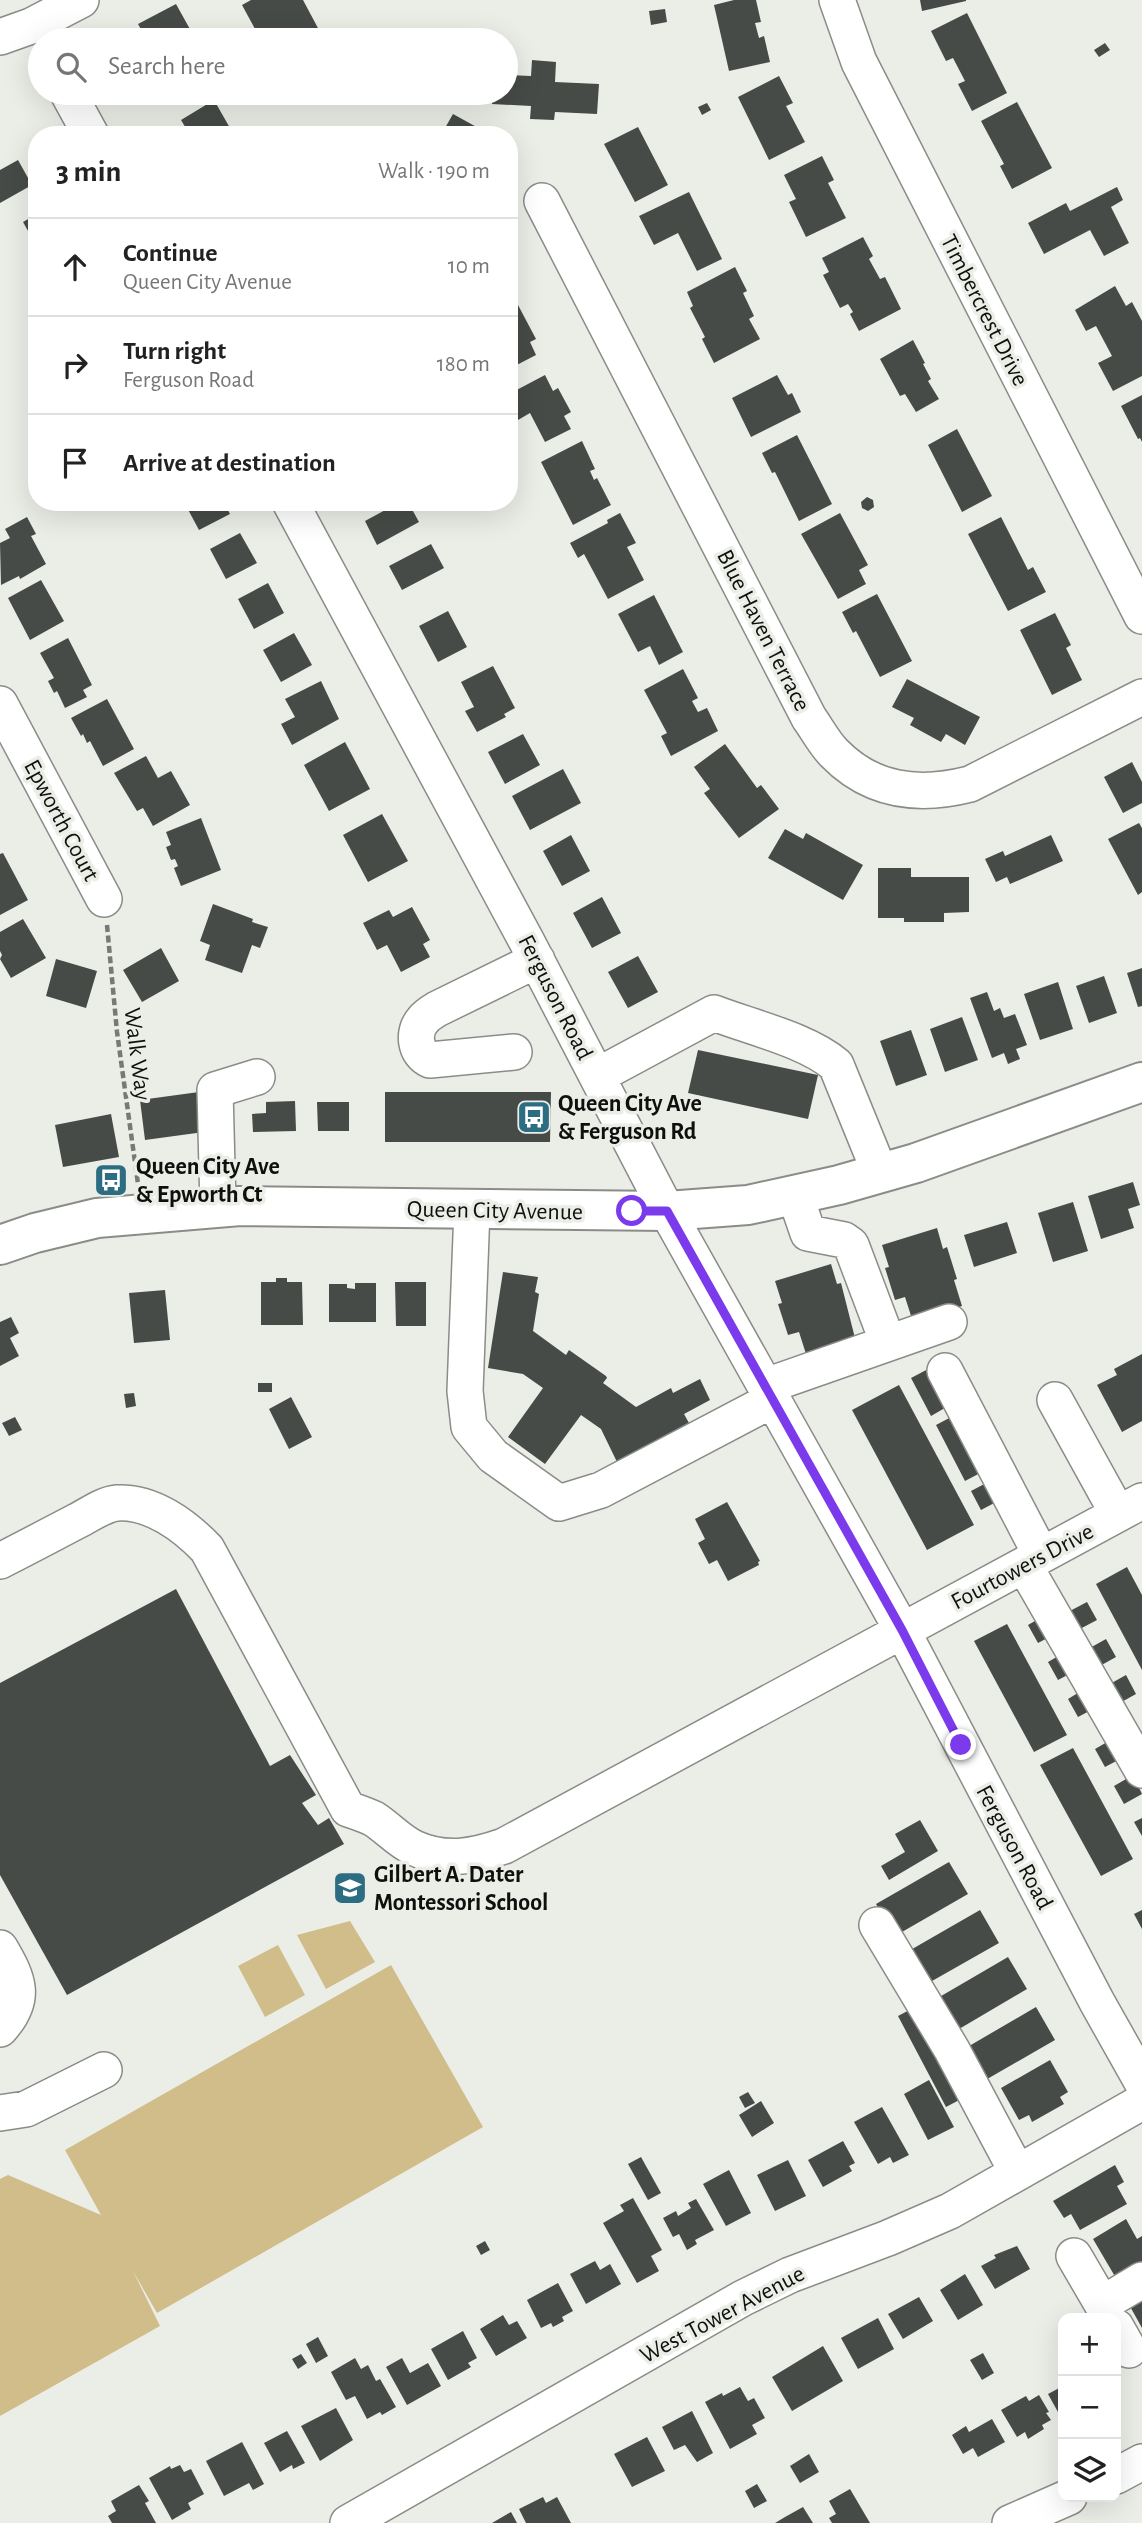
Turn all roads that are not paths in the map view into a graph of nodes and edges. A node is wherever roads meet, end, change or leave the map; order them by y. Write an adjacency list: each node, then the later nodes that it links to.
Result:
1 (81, 0): 3 (street)
2 (836, 0): 8 (street, Timbercrest Drive)
3 (22, 27)
4 (75, 105): 5 (street)
5 (86, 126)
6 (542, 201): 9 (street, Blue Haven Terrace)
7 (295, 511): 12 (street, Ferguson Road)
8 (1142, 616)
9 (1142, 698)
10 (5, 726): 11 (street, Epworth Court)
11 (104, 899)
12 (537, 960): 13 (street); 14 (street, Ferguson Road)
13 (514, 1052)
14 (597, 1076): 17 (street); 21 (street, Ferguson Road)
15 (257, 1077): 19 (street)
16 (1142, 1082): 17 (main road, Queen City Avenue)
17 (880, 1173): 18 (main road, Queen City Avenue)
18 (795, 1195): 21 (main road, Queen City Avenue); 24 (street)
19 (218, 1207): 20 (main road, Queen City Avenue); 22 (main road, Queen City Avenue)
20 (472, 1210): 21 (main road, Queen City Avenue); 26 (street)
21 (667, 1211): 26 (street, Ferguson Road)
22 (0, 1245)
23 (949, 1322): 24 (street)
24 (888, 1343): 26 (street)
25 (945, 1371): 29 (street)
26 (770, 1393): 31 (street, Ferguson Road)
27 (1055, 1399): 28 (street)
28 (1130, 1507): 29 (street, Fourtowers Drive)
29 (1032, 1560): 31 (street, Fourtowers Drive); 32 (street)
30 (0, 1561): 31 (street, Fourtowers Drive)
31 (902, 1630): 37 (street, Ferguson Road)
32 (1142, 1770)
33 (877, 1925): 40 (street)
34 (0, 1948): 35 (street)
35 (0, 2029)
36 (104, 2070): 39 (street)
37 (1142, 2082)
38 (1142, 2102): 40 (street, West Tower Avenue)
39 (0, 2113)
40 (1017, 2172): 48 (street, West Tower Avenue)
41 (1074, 2256): 43 (street)
42 (1142, 2280): 44 (street)
43 (1107, 2313)
44 (1121, 2314)
45 (1142, 2462): 46 (street)
46 (1121, 2473)
47 (1058, 2502): 49 (street)
48 (348, 2523)
49 (1010, 2523)

